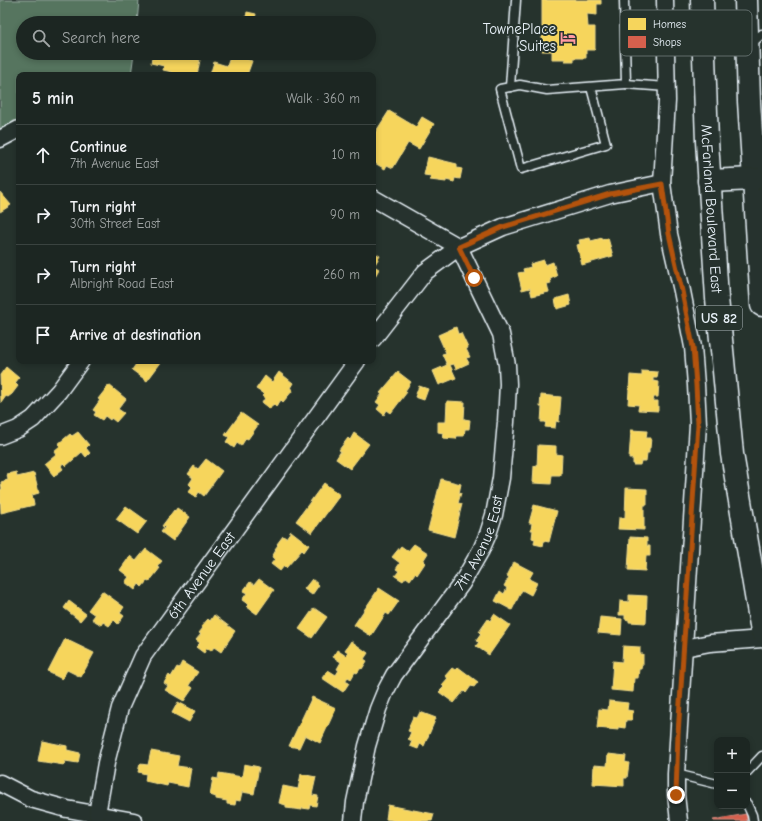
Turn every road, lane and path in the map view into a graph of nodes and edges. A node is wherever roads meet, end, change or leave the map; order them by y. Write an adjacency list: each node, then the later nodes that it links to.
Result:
1 (516, 0): 16 (lane)
2 (624, 0): 6 (lane)
3 (665, 0): 7 (street)
4 (702, 0): 8 (highway, McFarland Boulevard East / US 82)
5 (746, 0): 9 (highway, US 82)
6 (624, 10)
7 (665, 10)
8 (702, 10)
9 (748, 10)
10 (752, 27): 11 (highway, US 82)
11 (755, 41): 21 (highway, US 82)
12 (625, 56): 15 (lane)
13 (666, 56): 18 (street)
14 (704, 56): 22 (highway, McFarland Boulevard East / US 82)
15 (626, 84): 17 (lane); 18 (lane)
16 (510, 87): 17 (lane); 17 (lane)
17 (590, 87)
18 (667, 87): 23 (street)
19 (16, 131): 20 (street)
20 (0, 139)
21 (758, 178): 22 (highway); 26 (highway, US 82)
22 (709, 181): 31 (highway, McFarland Boulevard East / US 82)
23 (662, 184): 25 (street); 33 (street)
24 (376, 200): 25 (street)
25 (459, 247): 27 (street); 42 (street, 7th Avenue East)
26 (762, 305)
27 (376, 335)
28 (79, 364): 30 (street)
29 (355, 364): 40 (street, 6th Avenue East)
30 (0, 436)
31 (762, 631)
32 (762, 639): 33 (street)
33 (684, 648): 36 (street)
34 (762, 756): 35 (lane)
35 (750, 769)
36 (676, 774): 38 (lane); 43 (street)
37 (0, 783): 40 (street)
38 (714, 783)
39 (749, 809): 44 (lane)
40 (97, 814): 41 (street)
41 (134, 821)
42 (353, 821)
43 (679, 821)
44 (753, 821)

